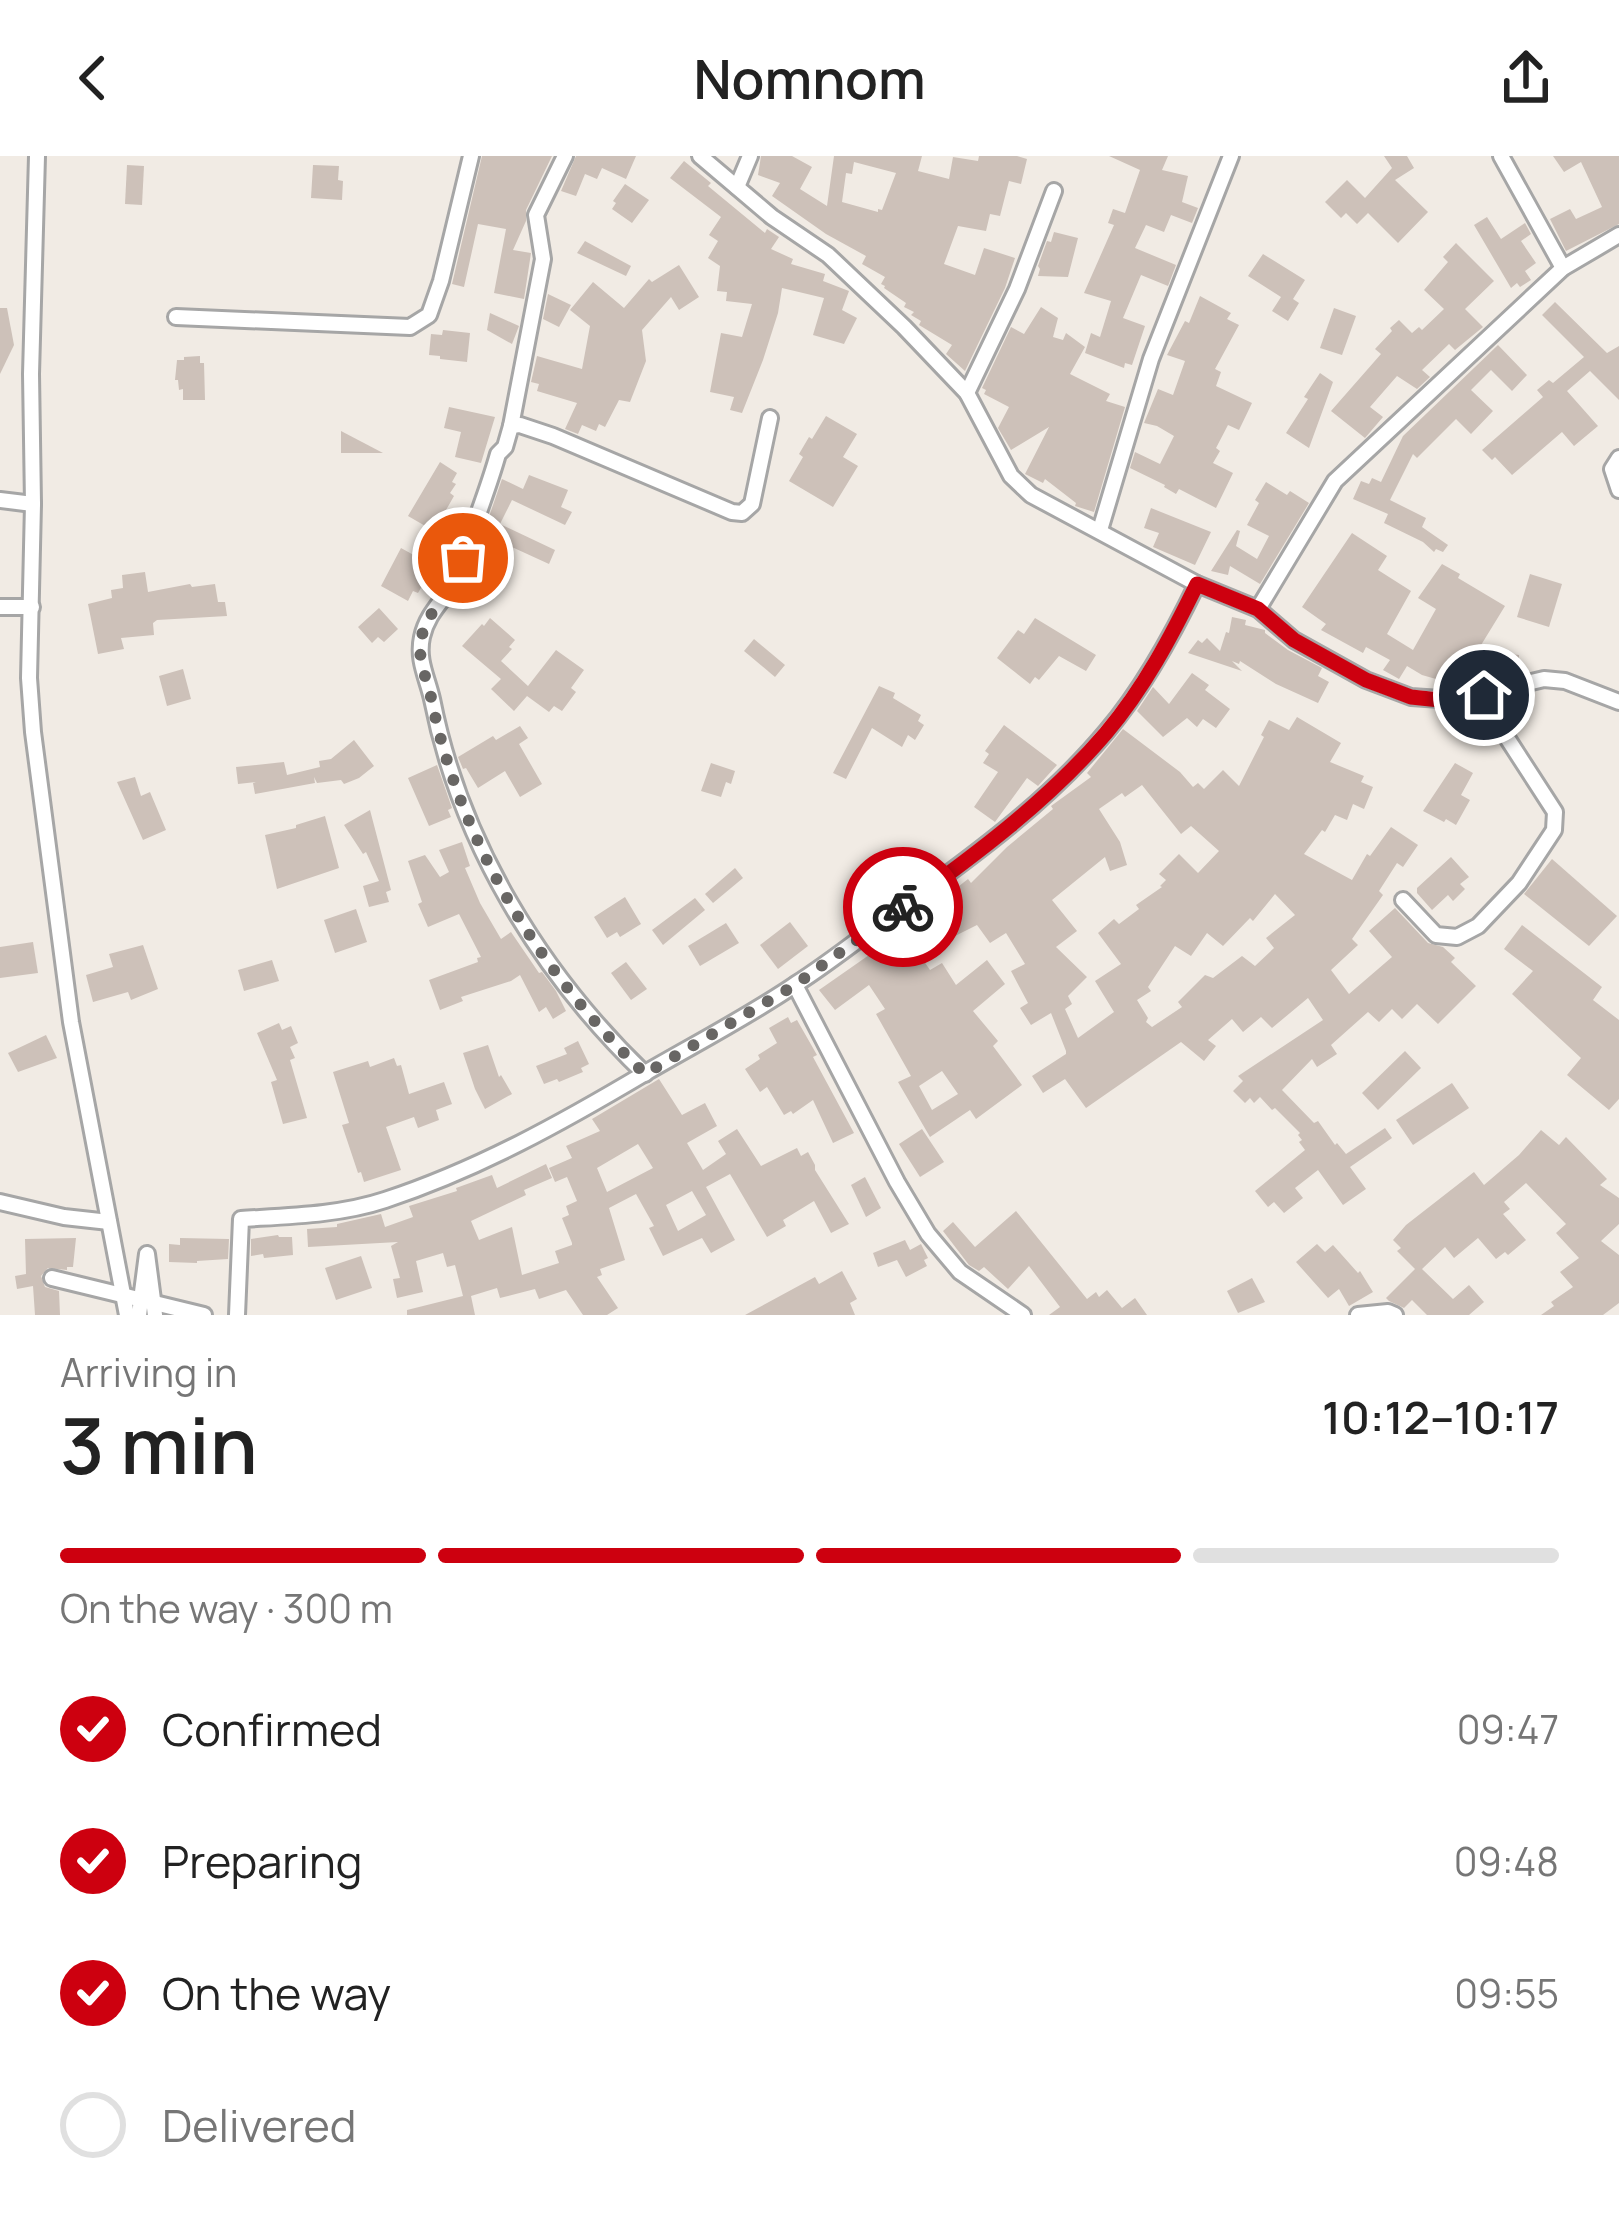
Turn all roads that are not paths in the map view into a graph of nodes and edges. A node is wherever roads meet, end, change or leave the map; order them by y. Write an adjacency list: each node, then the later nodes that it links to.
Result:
1 (38, 156): 19 (street)
2 (471, 156): 12 (street)
3 (565, 156): 15 (street)
4 (700, 156): 8 (street)
5 (750, 156): 8 (street)
6 (1231, 156): 20 (street)
7 (1501, 156): 11 (street)
8 (737, 187): 13 (street)
9 (1054, 191): 13 (street)
10 (1619, 235): 11 (street)
11 (1562, 268): 24 (street)
12 (176, 317)
13 (967, 393): 20 (street)
14 (770, 418): 15 (street)
15 (511, 426): 29 (street)
16 (1619, 458): 17 (street)
17 (1619, 490)
18 (0, 500): 19 (street)
19 (33, 504): 23 (street)
20 (1100, 530): 21 (street)
21 (1197, 584): 24 (street); 28 (street)
22 (0, 607): 23 (street)
23 (32, 607): 31 (street)
24 (1258, 609): 25 (street)
25 (1484, 695): 26 (street); 27 (street)
26 (1619, 702)
27 (1403, 900)
28 (795, 985): 29 (street); 38 (street)
29 (645, 1074): 37 (street)
30 (0, 1202): 31 (street)
31 (109, 1222): 33 (street)
32 (52, 1278): 36 (street)
33 (127, 1315)
34 (139, 1315): 35 (street)
35 (155, 1315)
36 (204, 1315)
37 (237, 1315)
38 (1023, 1315)
39 (1358, 1315): 40 (street)
40 (1394, 1315)

